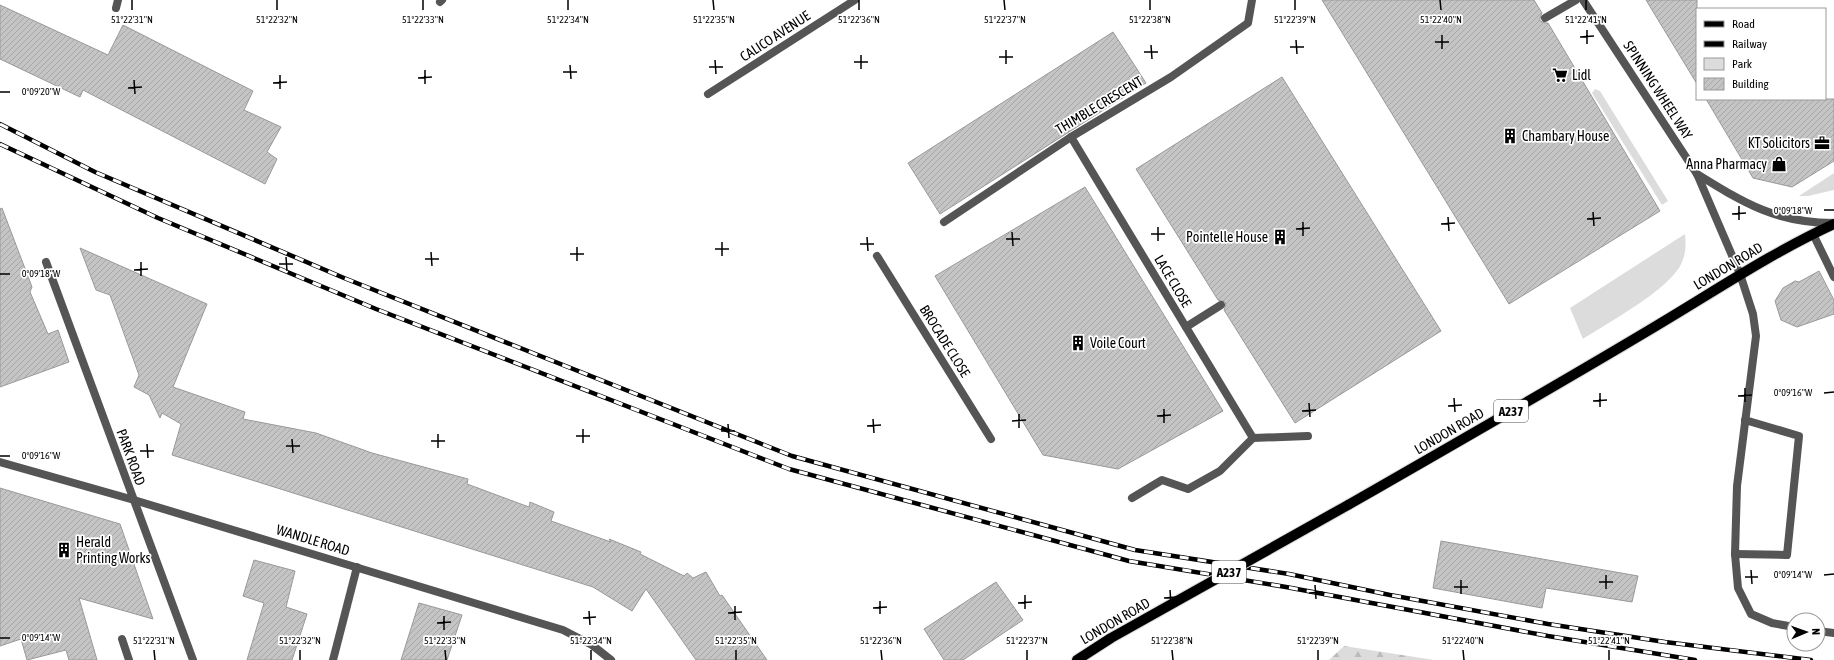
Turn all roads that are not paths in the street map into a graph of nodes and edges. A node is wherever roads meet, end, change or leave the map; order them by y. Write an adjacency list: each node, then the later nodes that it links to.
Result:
1 (855, 0): 6 (street, CALICO AVENUE)
2 (1252, 0): 7 (street, THIMBLE CRESCENT)
3 (1576, 0): 5 (street)
4 (1583, 0): 8 (street, SPINNING WHEEL WAY)
5 (1545, 18)
6 (708, 94)
7 (1070, 137): 9 (street, THIMBLE CRESCENT); 17 (street, LACE CLOSE)
8 (1697, 174): 10 (street, SPINNING WHEEL WAY); 14 (street, SPINNING WHEEL WAY)
9 (944, 222)
10 (1834, 223): 11 (main road, LONDON ROAD / A237)
11 (1813, 234): 14 (main road, LONDON ROAD / A237); 15 (street)
12 (877, 256): 21 (street, BROCADE CLOSE)
13 (46, 262): 24 (street, PARK ROAD)
14 (1740, 274): 18 (street, SPINNING WHEEL WAY); 33 (main road, LONDON ROAD / A237, bridge)
15 (1834, 276)
16 (1221, 305): 17 (street)
17 (1186, 327): 20 (street, LACE CLOSE)
18 (1745, 420): 25 (street, SPINNING WHEEL WAY); 25 (street)
19 (1308, 436): 20 (street)
20 (1253, 438): 23 (street)
21 (991, 439)
22 (0, 462): 24 (street, WANDLE ROAD)
23 (1132, 498)
24 (134, 500): 26 (street, WANDLE ROAD); 30 (street, PARK ROAD)
25 (1735, 554): 27 (street, SPINNING WHEEL WAY)
26 (357, 567): 31 (street); 32 (street, WANDLE ROAD)
27 (1786, 626)
28 (122, 638): 29 (street)
29 (129, 660)
30 (193, 660)
31 (333, 660)
32 (611, 660)
33 (1077, 660)

